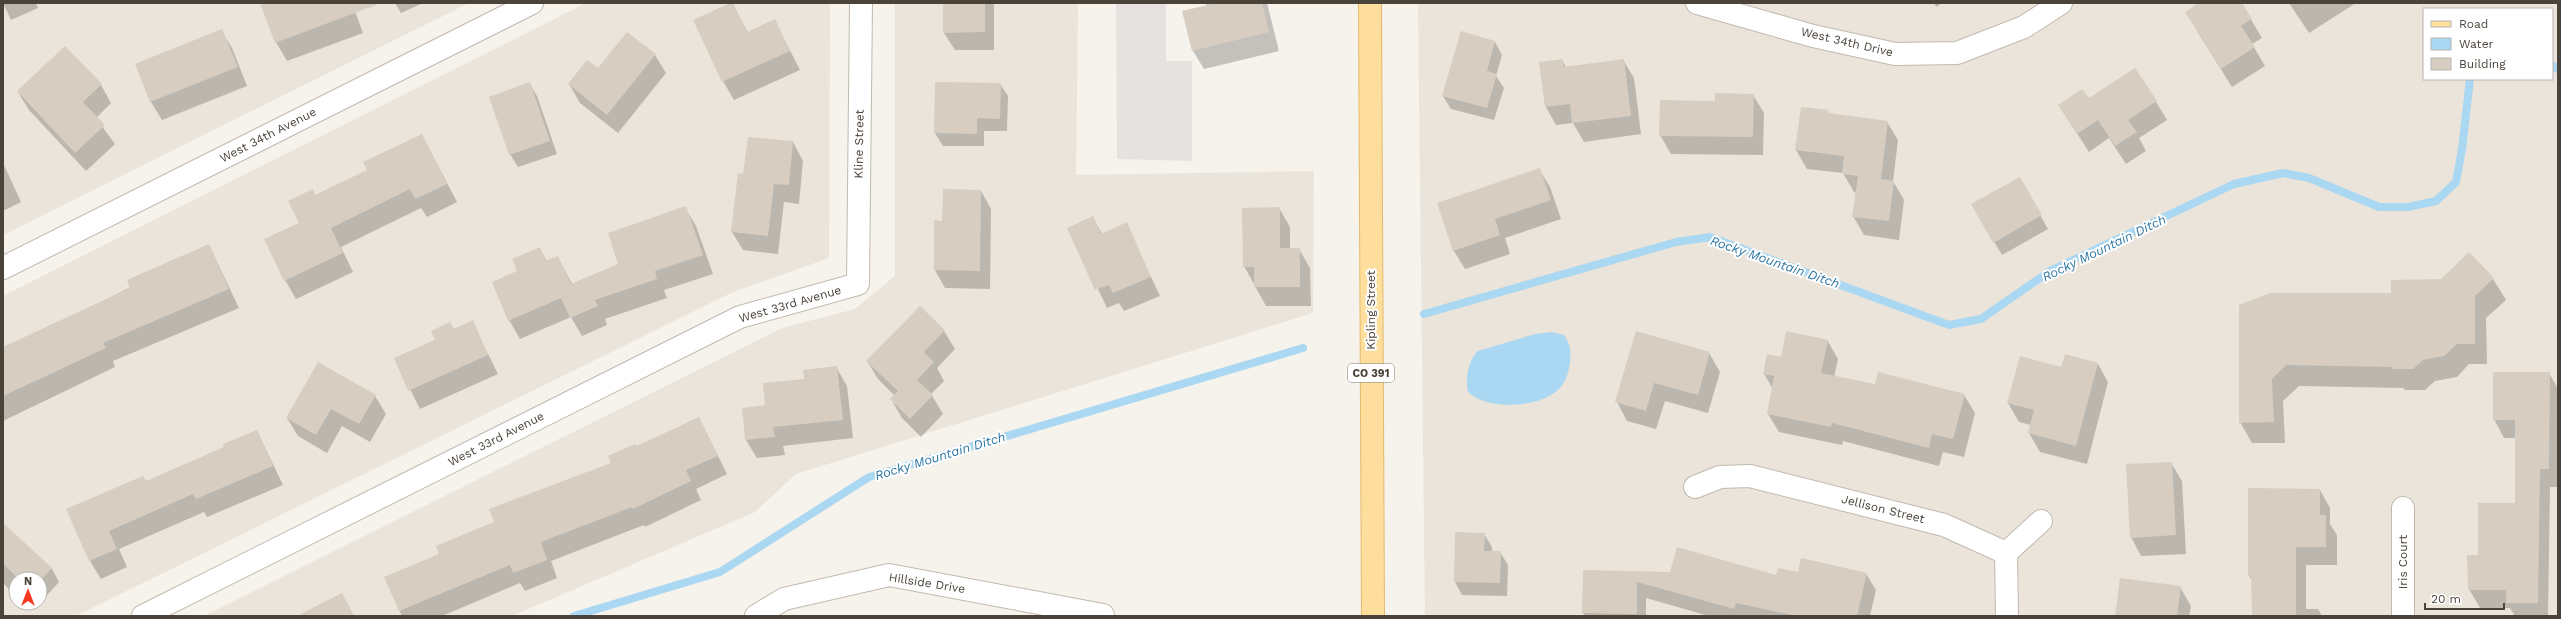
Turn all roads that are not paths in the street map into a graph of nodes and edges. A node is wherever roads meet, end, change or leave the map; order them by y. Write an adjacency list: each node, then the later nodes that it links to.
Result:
1 (532, 3): 6 (street, West 34th Avenue)
2 (861, 3): 7 (street, Kline Street)
3 (1370, 3): 15 (main road, Kipling Street / CO 391)
4 (1697, 3): 5 (street, West 34th Drive)
5 (2061, 3)
6 (3, 268)
7 (858, 284): 13 (street, West 33rd Avenue)
8 (1696, 487): 11 (street, Jellison Street)
9 (2403, 508): 17 (street, Iris Court)
10 (2041, 521): 11 (street)
11 (2006, 553): 16 (street)
12 (1103, 615): 14 (street, Hillside Drive)
13 (144, 616)
14 (756, 616)
15 (1373, 616)
16 (2007, 616)
17 (2403, 616)

